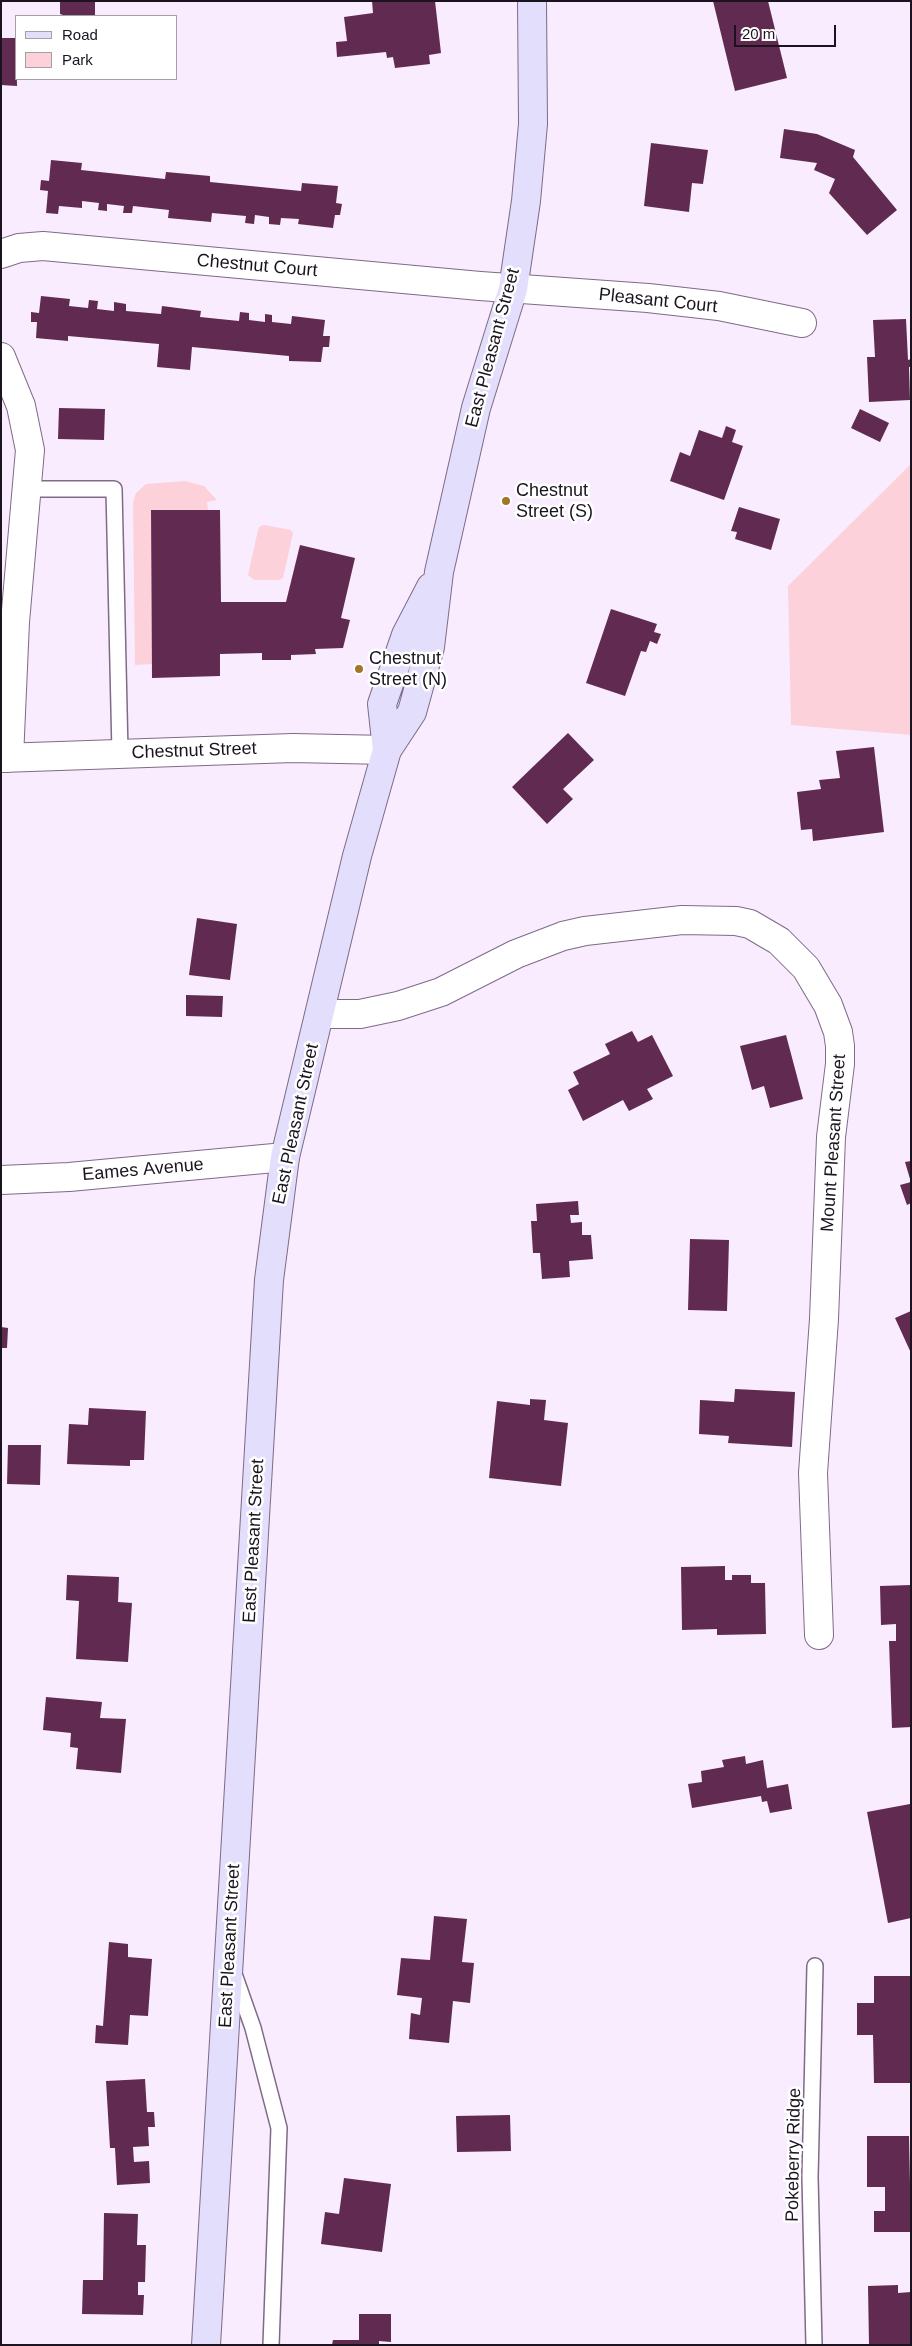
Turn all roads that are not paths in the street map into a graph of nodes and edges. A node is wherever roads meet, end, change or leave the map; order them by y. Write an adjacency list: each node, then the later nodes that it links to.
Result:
1 (532, 1): 3 (main road, East Pleasant Street)
2 (1, 254): 3 (street, Chestnut Court)
3 (514, 289): 4 (street, Pleasant Court); 7 (main road, East Pleasant Street)
4 (802, 323)
5 (1, 357): 6 (street)
6 (27, 489): 8 (lane); 9 (street)
7 (387, 750): 8 (street, Chestnut Street); 10 (main road, East Pleasant Street)
8 (120, 753): 9 (street, Chestnut Street)
9 (5, 758)
10 (320, 1014): 11 (main road, East Pleasant Street); 13 (street, Mount Pleasant Street)
11 (285, 1157): 12 (street, Eames Avenue); 14 (main road, East Pleasant Street)
12 (1, 1180)
13 (819, 1635)
14 (229, 1961): 16 (main road, East Pleasant Street); 17 (lane)
15 (815, 1966): 18 (lane, Pokeberry Ridge)
16 (206, 2345)
17 (271, 2345)
18 (814, 2345)

